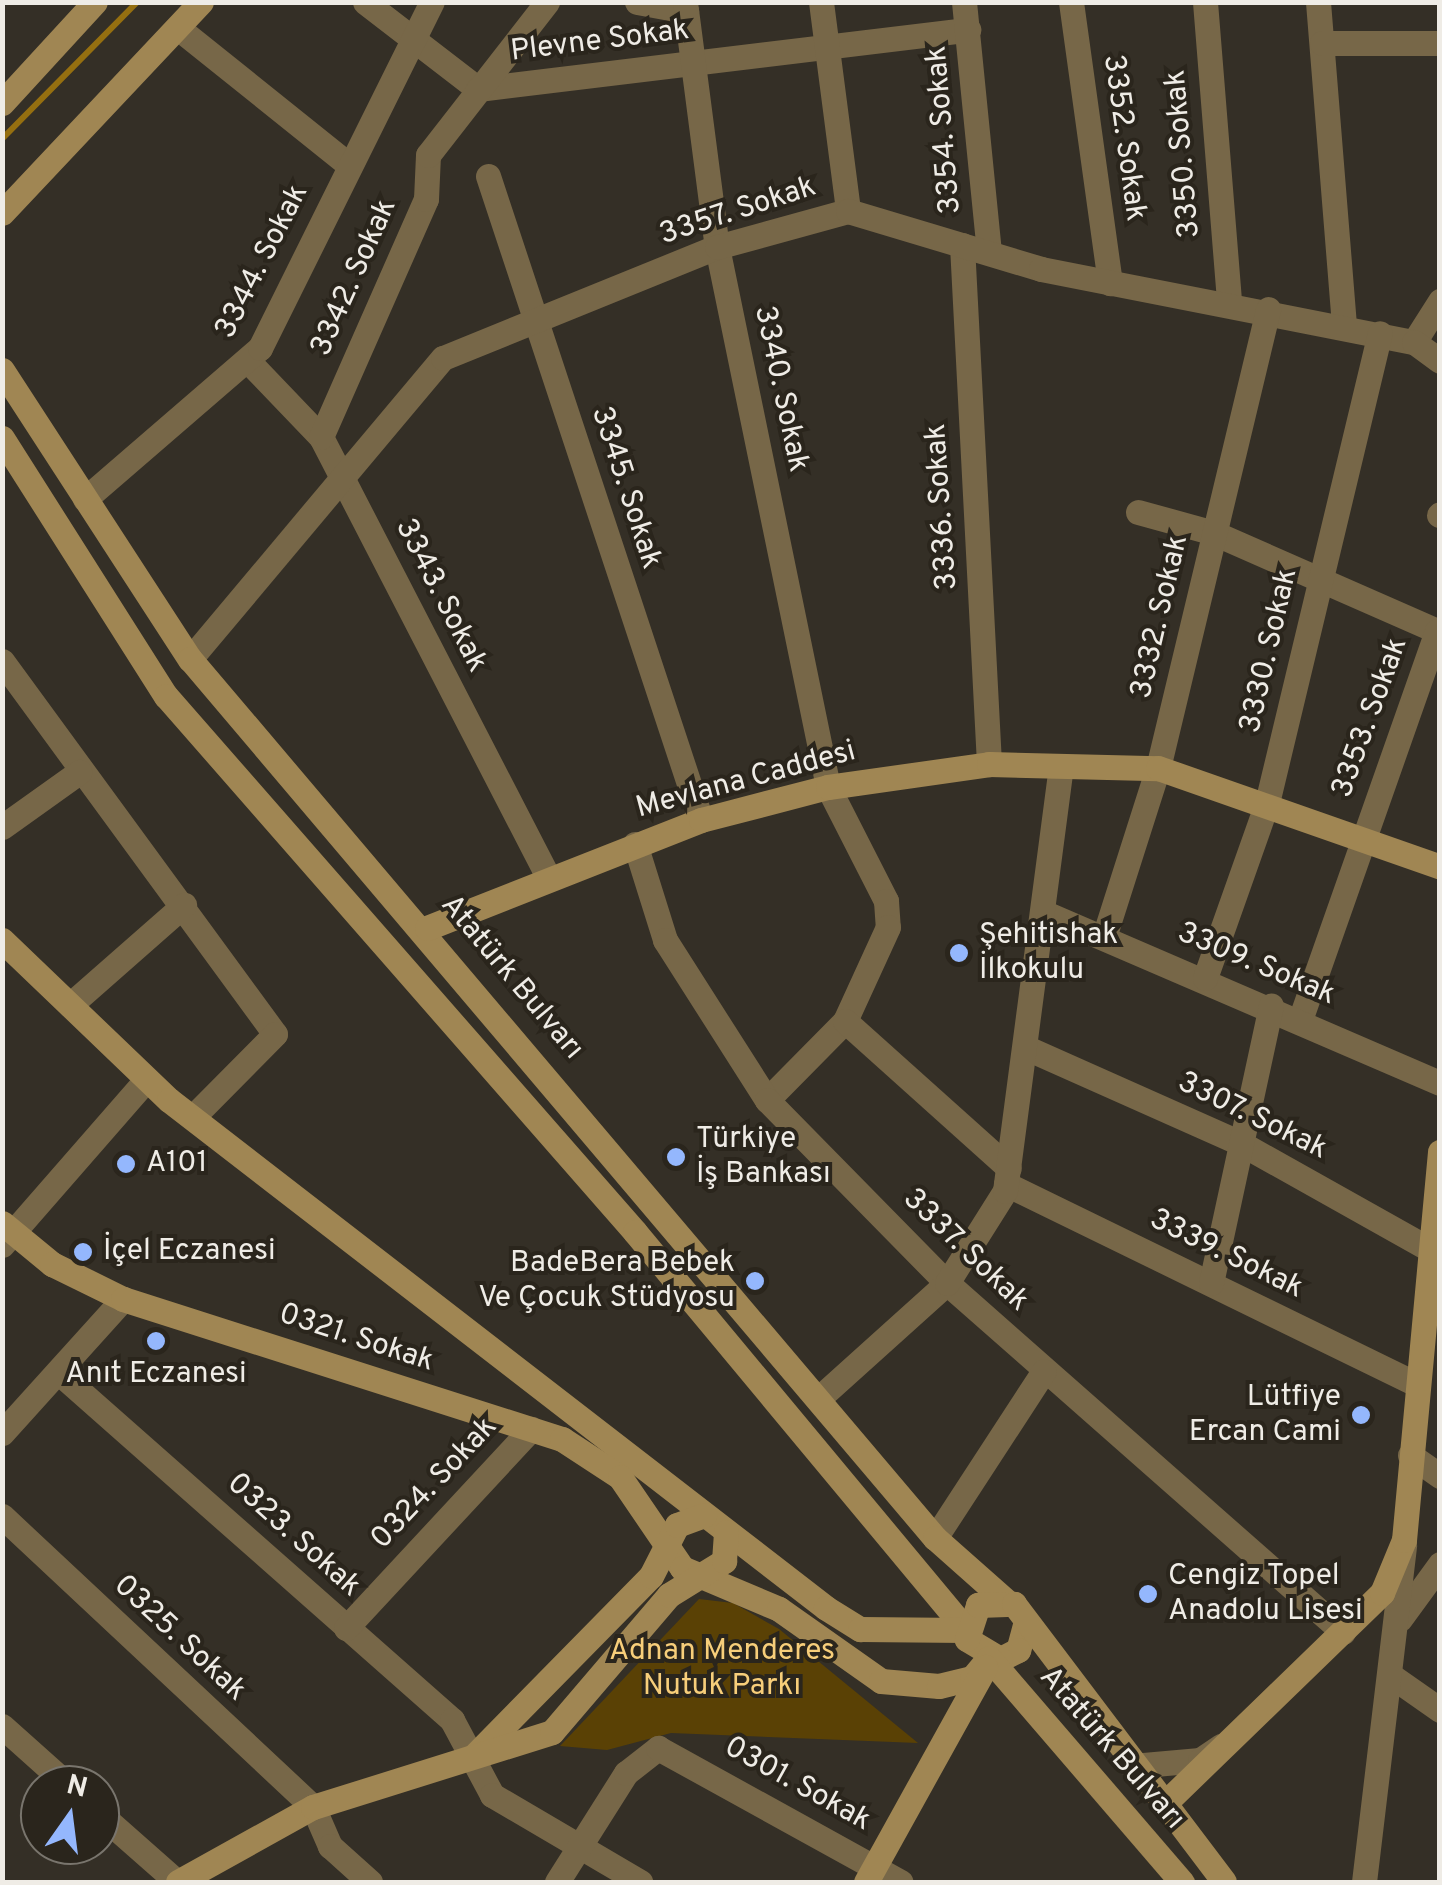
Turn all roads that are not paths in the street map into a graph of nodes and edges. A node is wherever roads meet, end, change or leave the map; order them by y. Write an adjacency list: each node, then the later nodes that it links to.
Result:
1 (201, 2): 13 (street)
2 (365, 2): 15 (street)
3 (432, 2): 15 (street, 3344. Sokak)
4 (547, 2): 20 (street, 3342. Sokak)
5 (636, 2): 12 (street)
6 (821, 2): 18 (street)
7 (964, 2): 14 (street, 3354. Sokak)
8 (1071, 2): 29 (street, 3352. Sokak)
9 (1205, 2): 30 (street, 3350. Sokak)
10 (1318, 2): 16 (street)
11 (86, 6): 21 (street)
12 (686, 7): 19 (street, 3340. Sokak)
13 (178, 28): 22 (street); 25 (street)
14 (968, 30): 18 (street, Plevne Sokak); 28 (street, 3354. Sokak)
15 (410, 42): 20 (street); 22 (street, 3344. Sokak)
16 (1322, 43): 17 (street); 34 (street)
17 (1440, 43)
18 (826, 48): 19 (street, Plevne Sokak); 24 (street)
19 (696, 63): 20 (street, Plevne Sokak); 27 (street, 3340. Sokak)
20 (478, 89): 40 (street, 3342. Sokak)
21 (2, 103)
22 (349, 165): 38 (street, 3344. Sokak)
23 (488, 176): 33 (street, 3345. Sokak)
24 (848, 212): 26 (street, 3357. Sokak); 27 (street, 3357. Sokak)
25 (2, 213)
26 (962, 245): 28 (street, 3357. Sokak); 49 (street, 3336. Sokak)
27 (717, 247): 33 (street, 3357. Sokak); 53 (street, 3340. Sokak)
28 (989, 251): 29 (street, 3357. Sokak)
29 (1110, 283): 30 (street, 3357. Sokak)
30 (1229, 301): 32 (street, 3357. Sokak)
31 (1440, 301): 36 (street)
32 (1268, 308): 34 (street, 3357. Sokak); 45 (street, 3332. Sokak)
33 (536, 322): 42 (street, 3357. Sokak); 55 (street, 3345. Sokak)
34 (1344, 324): 35 (street, 3357. Sokak)
35 (1380, 334): 36 (street, 3357. Sokak); 46 (street, 3330. Sokak)
36 (1414, 342): 37 (street, 3357. Sokak)
37 (1440, 360)
38 (249, 362): 40 (street, 3343. Sokak); 43 (street, 3344. Sokak)
39 (2, 370): 43 (street, Atatürk Bulvarı)
40 (321, 436): 42 (street, 3343. Sokak)
41 (2, 438): 104 (street)
42 (343, 479): 47 (street, 3357. Sokak); 60 (street, 3343. Sokak)
43 (86, 499): 47 (street, Atatürk Bulvarı)
44 (1138, 512): 45 (street, 3353. Sokak)
45 (1214, 533): 46 (street, 3353. Sokak); 51 (street, 3332. Sokak)
46 (1320, 581): 54 (street, 3330. Sokak); 57 (street, 3353. Sokak)
47 (190, 659): 63 (street, Atatürk Bulvarı)
48 (2, 662): 52 (street)
49 (990, 764): 50 (street, Mevlana Caddesi); 53 (street, Mevlana Caddesi)
50 (1061, 767): 51 (street, Mevlana Caddesi); 62 (street)
51 (1158, 768): 54 (street, Mevlana Caddesi); 64 (street, 3332. Sokak)
52 (79, 772): 56 (street); 61 (street)
53 (828, 786): 55 (street, Mevlana Caddesi); 70 (street, 3340. Sokak)
54 (1267, 803): 57 (street, Mevlana Caddesi); 66 (street, 3330. Sokak)
55 (701, 820): 58 (street, Mevlana Caddesi)
56 (2, 828)
57 (1365, 834): 59 (street, Mevlana Caddesi); 69 (street, 3353. Sokak)
58 (634, 844): 60 (street, Mevlana Caddesi); 74 (street, 3337. Sokak)
59 (1440, 867)
60 (549, 878): 63 (street, Mevlana Caddesi)
61 (184, 905): 67 (street); 75 (street)
62 (1045, 913): 64 (street, 3309. Sokak); 71 (street)
63 (427, 928): 87 (street, Atatürk Bulvarı)
64 (1104, 937): 66 (street, 3309. Sokak)
65 (2, 940): 67 (street)
66 (1206, 978): 68 (street, 3309. Sokak)
67 (70, 1005): 72 (street)
68 (1271, 1005): 69 (street, 3309. Sokak); 76 (street)
69 (1301, 1018): 73 (street, 3309. Sokak)
70 (844, 1020): 74 (street, 3340. Sokak); 78 (street, 3339. Sokak)
71 (1029, 1049): 76 (street, 3307. Sokak); 78 (street)
72 (148, 1079): 75 (street); 79 (street)
73 (1440, 1083)
74 (767, 1100): 81 (street, 3337. Sokak)
75 (193, 1117): 92 (street)
76 (1242, 1144): 80 (street, 3307. Sokak); 82 (street)
77 (1440, 1152): 80 (street)
78 (1008, 1176): 81 (street); 82 (street, 3339. Sokak)
79 (6, 1234): 83 (street, 0321. Sokak)
80 (1434, 1250): 86 (street)
81 (948, 1282): 84 (street, 3337. Sokak); 87 (street)
82 (1210, 1284): 86 (street, 3339. Sokak)
83 (123, 1298): 85 (street); 88 (street, 0321. Sokak)
84 (1044, 1371): 95 (street); 105 (street, 3337. Sokak)
85 (58, 1372): 89 (street); 103 (street, 0323. Sokak)
86 (1418, 1385): 90 (street)
87 (818, 1399): 95 (street, Atatürk Bulvarı)
88 (531, 1429): 97 (street, 0321. Sokak); 103 (street, 0324. Sokak)
89 (2, 1433)
90 (1410, 1455): 91 (street); 96 (street)
91 (1440, 1476)
92 (704, 1515): 94 (street); 97 (street)
93 (2, 1516): 115 (street, 0325. Sokak)
94 (726, 1532): 99 (street); 104 (street)
95 (936, 1538): 100 (street, Atatürk Bulvarı)
96 (1404, 1540): 101 (street); 105 (street)
97 (670, 1543): 99 (street); 111 (street)
98 (1440, 1564): 101 (street)
99 (700, 1574): 106 (street); 111 (street)
100 (1005, 1600): 102 (street); 104 (street)
101 (1400, 1619): 107 (street)
102 (1026, 1621): 106 (street); 113 (street, Atatürk Bulvarı)
103 (346, 1628): 111 (street, 0323. Sokak)
104 (966, 1630): 106 (street)
105 (1343, 1632): 110 (street)
106 (990, 1658): 118 (street); 125 (street, Atatürk Bulvarı)
107 (1390, 1675): 108 (street); 119 (street)
108 (1440, 1710)
109 (2, 1726): 112 (street)
110 (1234, 1738): 113 (street); 114 (street)
111 (472, 1757): 115 (street); 117 (street, 0323. Sokak)
112 (46, 1765)
113 (1132, 1766): 114 (street, Atatürk Bulvarı)
114 (1163, 1805): 126 (street, Atatürk Bulvarı)
115 (314, 1807): 120 (street); 121 (street)
116 (120, 1832): 120 (street)
117 (576, 1850): 118 (street, 0301. Sokak); 122 (street); 123 (street, 0323. Sokak)
118 (871, 1874): 124 (street, 0301. Sokak)
119 (1369, 1879)
120 (177, 1882)
121 (370, 1882)
122 (557, 1882)
123 (640, 1882)
124 (902, 1882)
125 (1182, 1882)
126 (1224, 1882)

